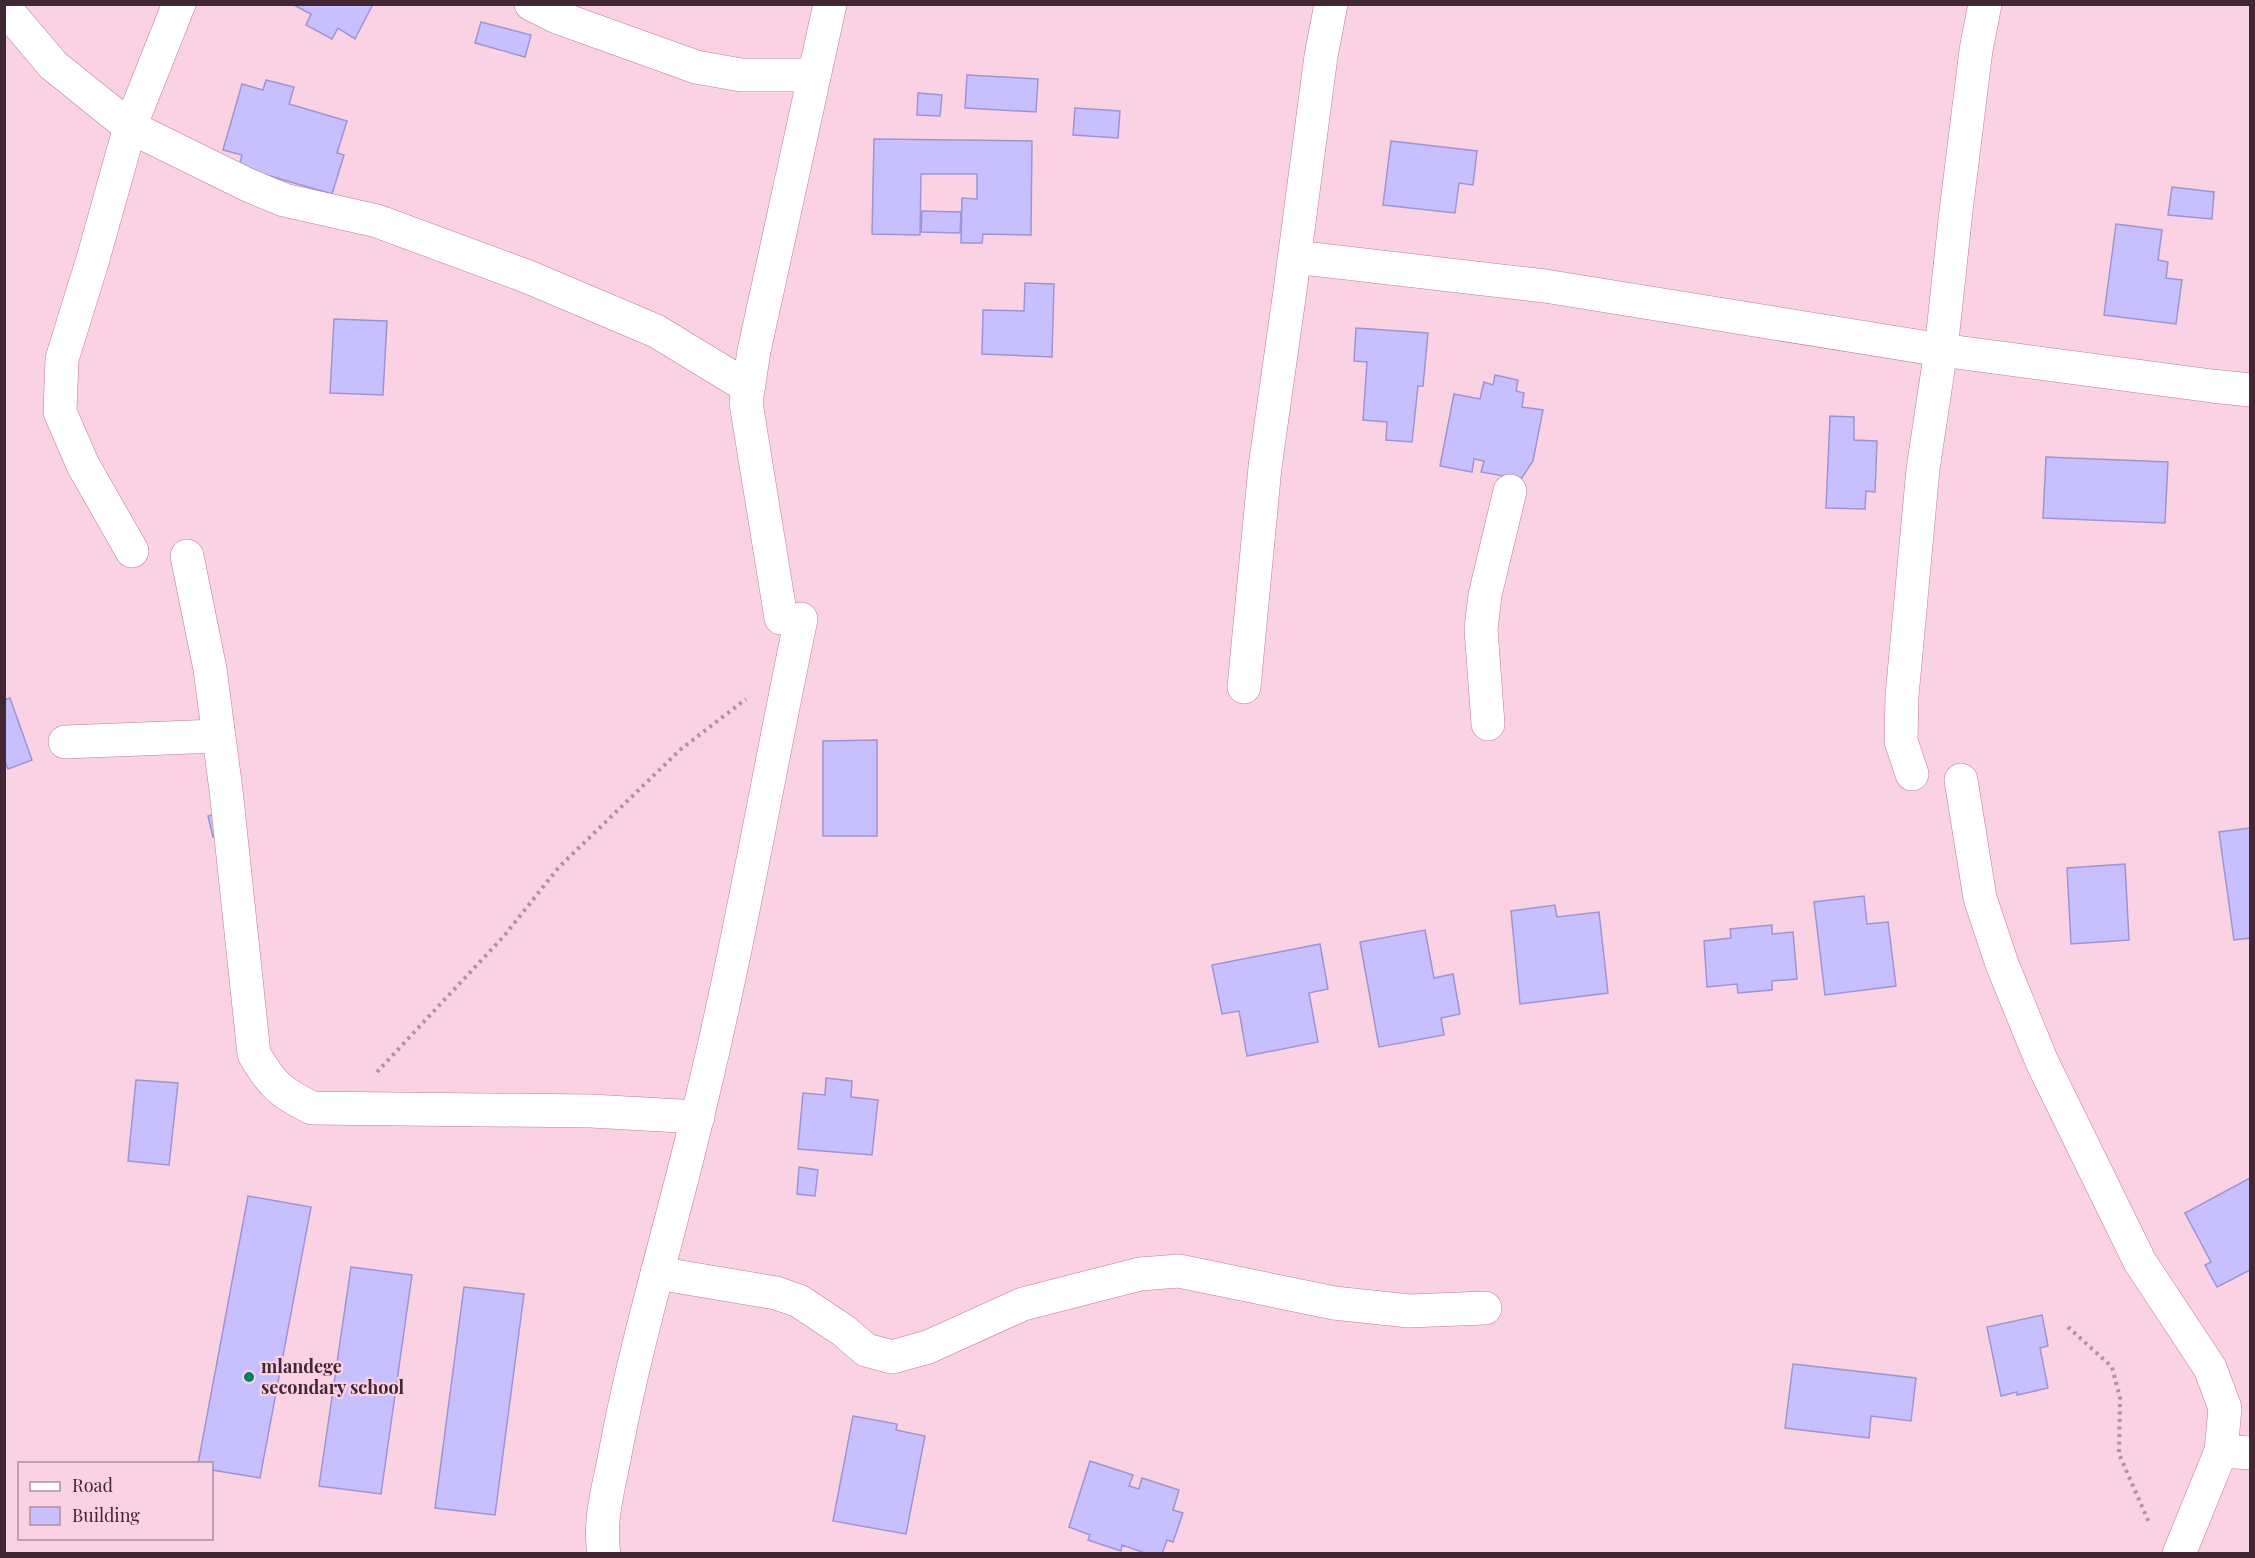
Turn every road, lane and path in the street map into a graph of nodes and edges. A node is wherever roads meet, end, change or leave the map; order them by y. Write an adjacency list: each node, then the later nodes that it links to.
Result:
1 (179, 4): 8 (street)
2 (531, 4): 7 (street)
3 (830, 4): 7 (street)
4 (1330, 4): 9 (street)
5 (1985, 4): 10 (street)
6 (4, 7): 8 (street)
7 (814, 75): 11 (street)
8 (130, 127): 11 (street); 14 (street)
9 (1294, 257): 10 (street); 17 (street)
10 (1941, 350): 12 (street); 21 (street)
11 (748, 387): 16 (street)
12 (2250, 390)
13 (1510, 491): 18 (street)
14 (132, 551)
15 (187, 556): 19 (street)
16 (791, 663): 23 (path); 24 (street)
17 (1244, 687)
18 (1488, 724)
19 (217, 736): 20 (street); 23 (street)
20 (65, 742)
21 (1912, 774)
22 (1961, 780): 28 (street)
23 (343, 1108): 24 (street)
24 (698, 1117): 25 (street)
25 (657, 1273): 26 (street); 30 (street)
26 (1485, 1308)
27 (2068, 1326): 29 (path)
28 (2236, 1452): 29 (street)
29 (2168, 1543)
30 (604, 1554)

